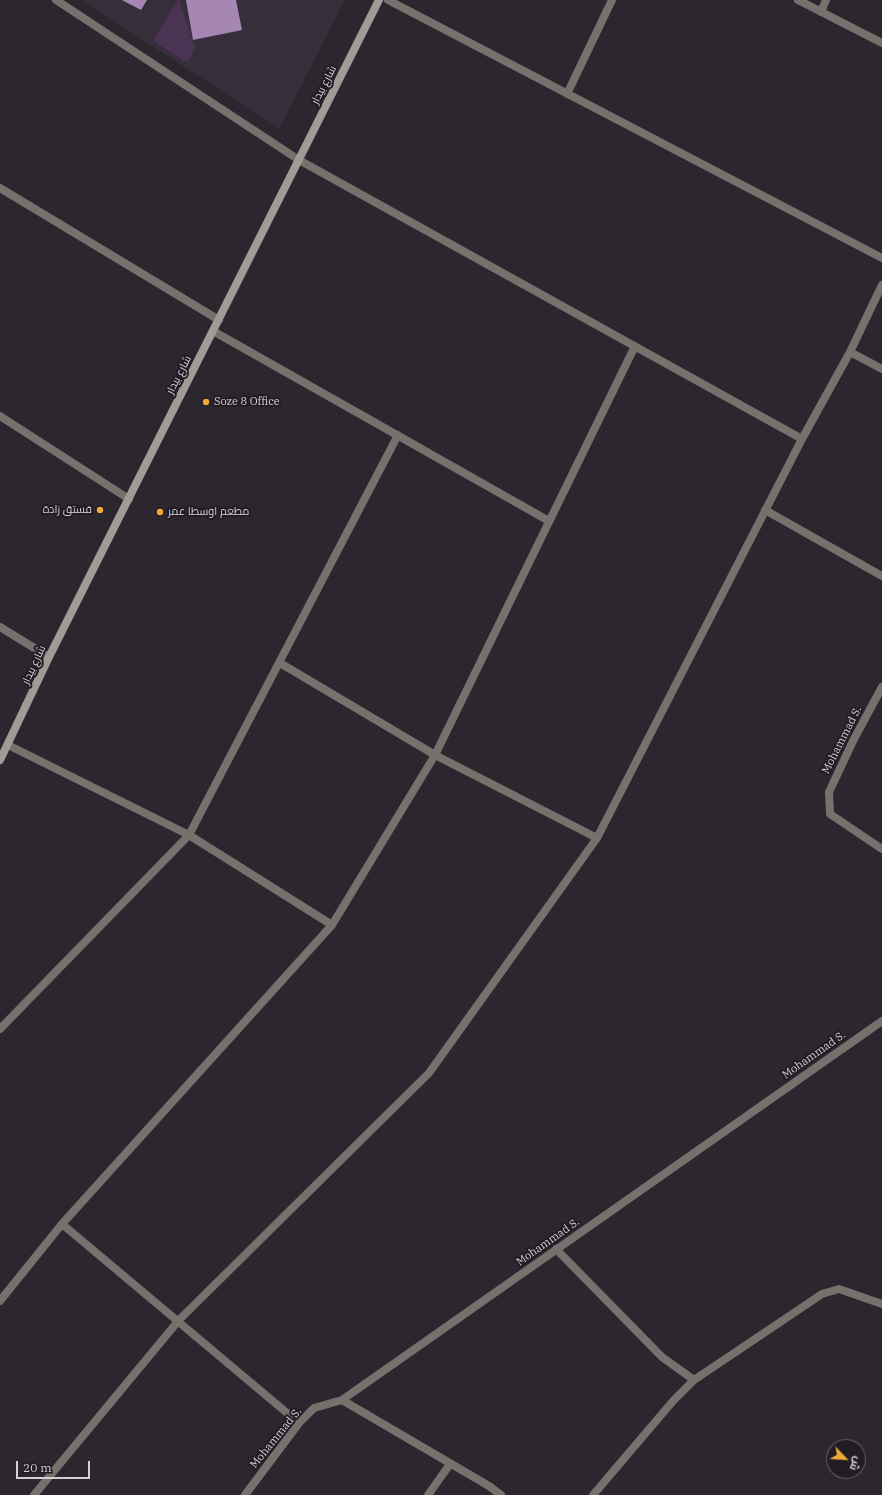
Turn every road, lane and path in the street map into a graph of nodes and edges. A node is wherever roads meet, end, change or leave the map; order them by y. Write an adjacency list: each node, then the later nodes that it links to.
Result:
1 (56, 0): 10 (street)
2 (379, 0): 10 (main road, شارع بيدار)
3 (388, 0): 9 (street)
4 (612, 0): 9 (street)
5 (798, 0): 7 (street)
6 (826, 0): 7 (street)
7 (821, 12): 8 (street)
8 (882, 43)
9 (566, 94): 12 (street)
10 (299, 160): 14 (main road, شارع بيدار); 16 (street)
11 (0, 188): 14 (street)
12 (882, 258)
13 (882, 284): 17 (street)
14 (219, 320): 15 (main road, شارع بيدار)
15 (213, 331): 20 (street); 22 (main road, شارع بيدار)
16 (634, 346): 21 (street); 24 (street)
17 (850, 352): 18 (street); 21 (street)
18 (882, 369)
19 (0, 416): 22 (street)
20 (398, 435): 24 (street); 28 (street)
21 (802, 439): 23 (street)
22 (129, 499): 27 (main road, شارع بيدار)
23 (766, 510): 25 (street); 34 (street)
24 (549, 521): 31 (street)
25 (882, 576)
26 (0, 627): 27 (street)
27 (49, 657): 30 (main road, شارع بيدار)
28 (280, 663): 31 (street); 33 (street)
29 (882, 687): 35 (street, Mohammad S.)
30 (8, 745): 32 (main road, شارع بيدار); 33 (street)
31 (436, 755): 34 (street); 36 (street)
32 (0, 760)
33 (189, 835): 36 (street); 38 (street)
34 (597, 838): 43 (street)
35 (882, 849)
36 (332, 925): 39 (street)
37 (882, 1021): 40 (street, Mohammad S.)
38 (0, 1029)
39 (62, 1224): 41 (street); 43 (street)
40 (556, 1249): 44 (street); 45 (street, Mohammad S.)
41 (0, 1301)
42 (882, 1304): 44 (street)
43 (179, 1320): 46 (street); 48 (street)
44 (694, 1380): 52 (street)
45 (342, 1400): 46 (street, Mohammad S.); 47 (street)
46 (299, 1423): 49 (street, Mohammad S.)
47 (450, 1464): 50 (street); 51 (street)
48 (34, 1495)
49 (245, 1495)
50 (428, 1495)
51 (501, 1495)
52 (593, 1495)

